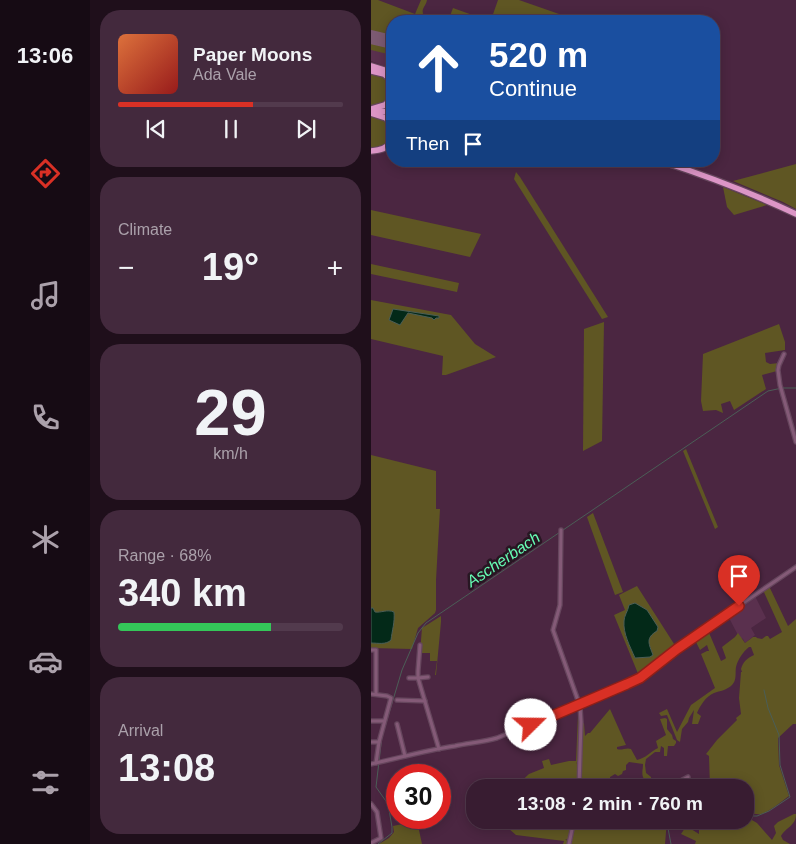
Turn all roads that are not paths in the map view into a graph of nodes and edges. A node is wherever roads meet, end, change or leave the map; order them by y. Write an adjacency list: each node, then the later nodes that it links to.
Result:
1 (371, 66): 2 (highway)
2 (386, 71)
3 (371, 72): 4 (highway)
4 (386, 76)
5 (386, 105): 6 (highway)
6 (371, 111): 7 (highway); 8 (highway)
7 (386, 112)
8 (386, 118)
9 (386, 148): 10 (highway)
10 (371, 151)
11 (386, 151): 12 (highway)
12 (371, 155)
13 (678, 167): 14 (highway)
14 (796, 214)
15 (784, 354): 16 (street)
16 (796, 442)
17 (561, 531): 27 (street)
18 (796, 567): 27 (street)
19 (420, 645): 23 (street)
20 (371, 650): 24 (street)
21 (428, 677): 23 (street)
22 (409, 678): 23 (street)
23 (419, 678): 26 (street)
24 (373, 694): 29 (street)
25 (397, 700): 26 (street)
26 (425, 701): 33 (street)
27 (580, 704): 33 (street); 38 (street)
28 (371, 721): 29 (street)
29 (384, 721): 32 (street)
30 (397, 724): 34 (street)
31 (371, 742): 32 (street)
32 (379, 742): 35 (street)
33 (439, 749): 34 (street)
34 (405, 756): 35 (street)
35 (378, 763): 36 (street)
36 (371, 764)
37 (688, 777): 39 (street)
38 (579, 779)
39 (684, 779)
40 (371, 804): 42 (street)
41 (572, 829): 43 (street)
42 (371, 843)
43 (569, 844)

